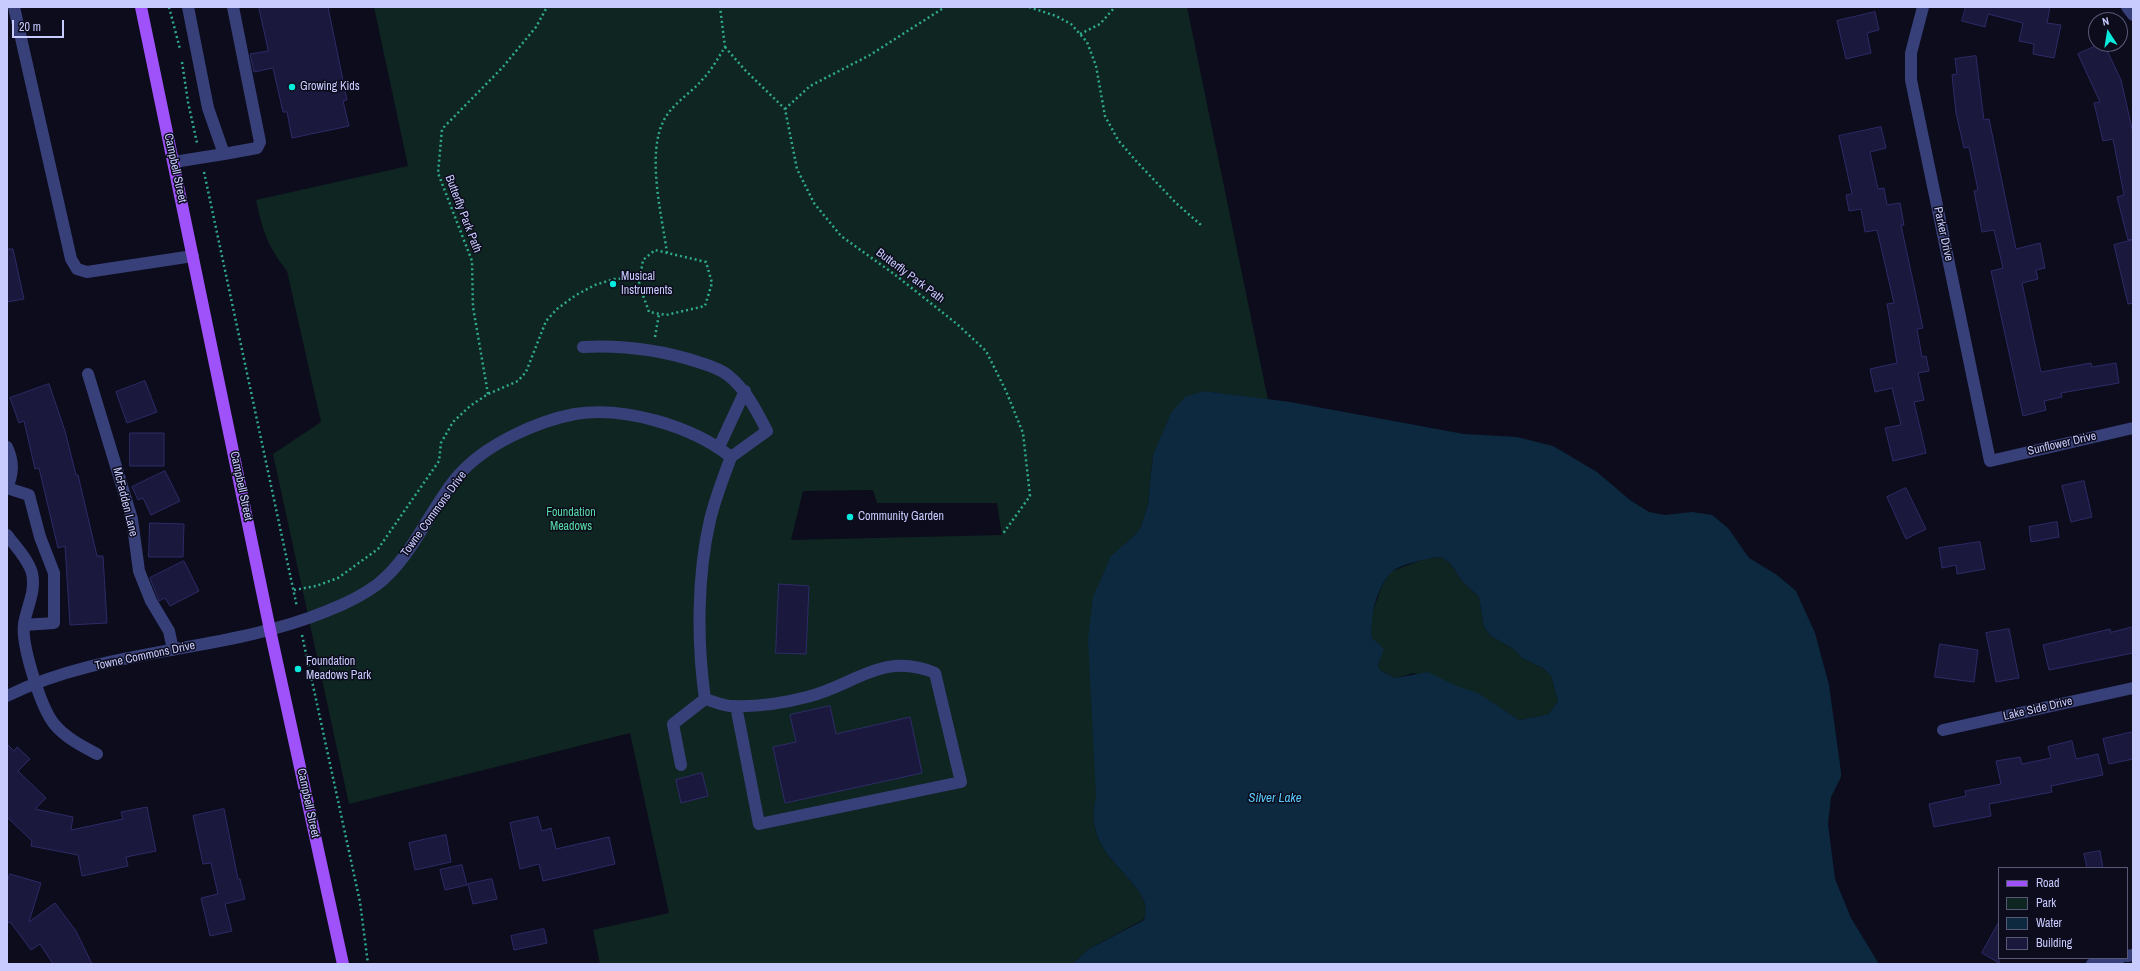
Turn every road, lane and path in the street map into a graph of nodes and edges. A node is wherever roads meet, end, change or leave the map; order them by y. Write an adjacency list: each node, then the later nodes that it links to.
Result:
1 (14, 7): 24 (street)
2 (141, 7): 21 (main road, Campbell Street)
3 (169, 7): 16 (path)
4 (188, 7): 19 (street)
5 (233, 7): 19 (street)
6 (547, 7): 31 (path, Butterfly Park Path)
7 (720, 7): 15 (path)
8 (945, 7): 18 (path)
9 (1028, 7): 14 (path)
10 (1115, 7): 14 (path)
11 (1923, 7): 36 (street, Parker Drive)
12 (2127, 7): 13 (street)
13 (2133, 15)
14 (1080, 34): 22 (path)
15 (725, 47): 18 (path); 23 (path)
16 (181, 54)
17 (182, 60): 20 (path)
18 (785, 109): 39 (path, Butterfly Park Path)
19 (224, 154): 20 (street)
20 (200, 158): 21 (street); 40 (path)
21 (174, 162): 24 (main road, Campbell Street)
22 (1201, 225)
23 (668, 253): 25 (path); 26 (path)
24 (193, 256): 43 (main road, Campbell Street)
25 (640, 278): 26 (path); 31 (path)
26 (659, 314): 28 (path)
27 (583, 347): 28 (street)
28 (653, 351): 30 (street)
29 (88, 374): 44 (street, McFadden Lane)
30 (744, 391): 34 (street); 35 (street)
31 (488, 394): 40 (path)
32 (2133, 428): 36 (street, Sunflower Drive)
33 (7, 447): 37 (street)
34 (719, 447): 35 (street, Towne Commons Drive); 41 (street, Towne Commons Drive)
35 (731, 457): 48 (street)
36 (1990, 461)
37 (7, 488): 42 (street)
38 (7, 535): 42 (street)
39 (1002, 535)
40 (294, 590): 41 (path)
41 (300, 622): 43 (street, Towne Commons Drive); 55 (path)
42 (24, 625): 45 (street)
43 (270, 630): 44 (street, Towne Commons Drive); 54 (main road, Campbell Street)
44 (173, 650): 45 (street, Towne Commons Drive)
45 (37, 683): 47 (street, Towne Commons Drive); 51 (street)
46 (2133, 688): 50 (street, Lake Side Drive)
47 (7, 696)
48 (705, 699): 49 (street); 52 (street)
49 (736, 706): 49 (street)
50 (1943, 730)
51 (97, 754)
52 (681, 765)
53 (2115, 959): 56 (street)
54 (342, 964)
55 (368, 964)
56 (2092, 964)

